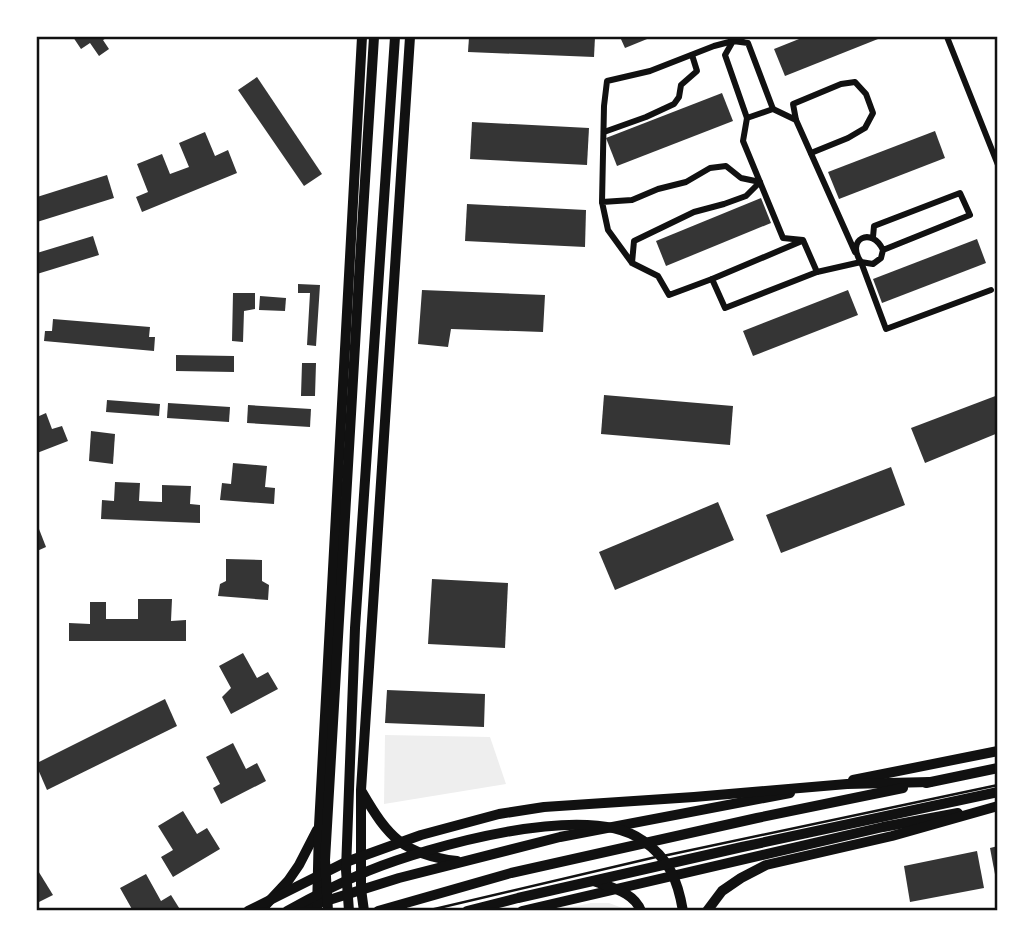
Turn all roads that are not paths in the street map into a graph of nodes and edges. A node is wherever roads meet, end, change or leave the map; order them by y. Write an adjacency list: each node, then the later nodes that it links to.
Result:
1 (362, 37): 35 (main road)
2 (374, 37): 45 (highway)
3 (395, 37): 40 (highway)
4 (410, 37): 32 (main road)
5 (743, 37): 7 (street)
6 (947, 37): 14 (street)
7 (733, 41): 8 (street); 9 (street); 10 (street)
8 (692, 55): 12 (street); 12 (street)
9 (773, 109): 10 (street); 11 (street)
10 (747, 118): 17 (street)
11 (796, 120): 15 (street); 15 (street)
12 (604, 132): 18 (street)
13 (998, 141): 14 (lane)
14 (989, 143): 16 (street)
15 (811, 153): 22 (street)
16 (998, 165)
17 (760, 181): 18 (street); 20 (street); 24 (street)
18 (603, 202): 24 (street)
19 (873, 237): 21 (street); 21 (street); 22 (street)
20 (803, 240): 25 (street); 26 (street)
21 (883, 250): 23 (street)
22 (855, 252): 23 (street)
23 (860, 262): 25 (street); 27 (street)
24 (632, 263): 26 (street)
25 (817, 272): 26 (street)
26 (712, 279)
27 (991, 290)
28 (998, 751): 36 (main road)
29 (998, 768): 30 (highway)
30 (930, 782): 41 (highway); 47 (highway)
31 (998, 785): 48 (lane)
32 (361, 790): 36 (main road); 38 (main road)
33 (998, 792): 37 (highway)
34 (998, 806): 50 (main road); 53 (highway)
35 (319, 826): 39 (main road); 42 (main road)
36 (465, 861): 38 (main road)
37 (594, 881): 49 (highway); 51 (highway)
38 (361, 890): 39 (main road); 46 (main road)
39 (317, 907): 44 (main road)
40 (350, 908)
41 (248, 911)
42 (260, 911)
43 (287, 911): 52 (highway)
44 (294, 911)
45 (328, 911)
46 (364, 911)
47 (378, 911)
48 (426, 911)
49 (467, 911)
50 (522, 911)
51 (641, 911)
52 (682, 911)
53 (707, 911)

